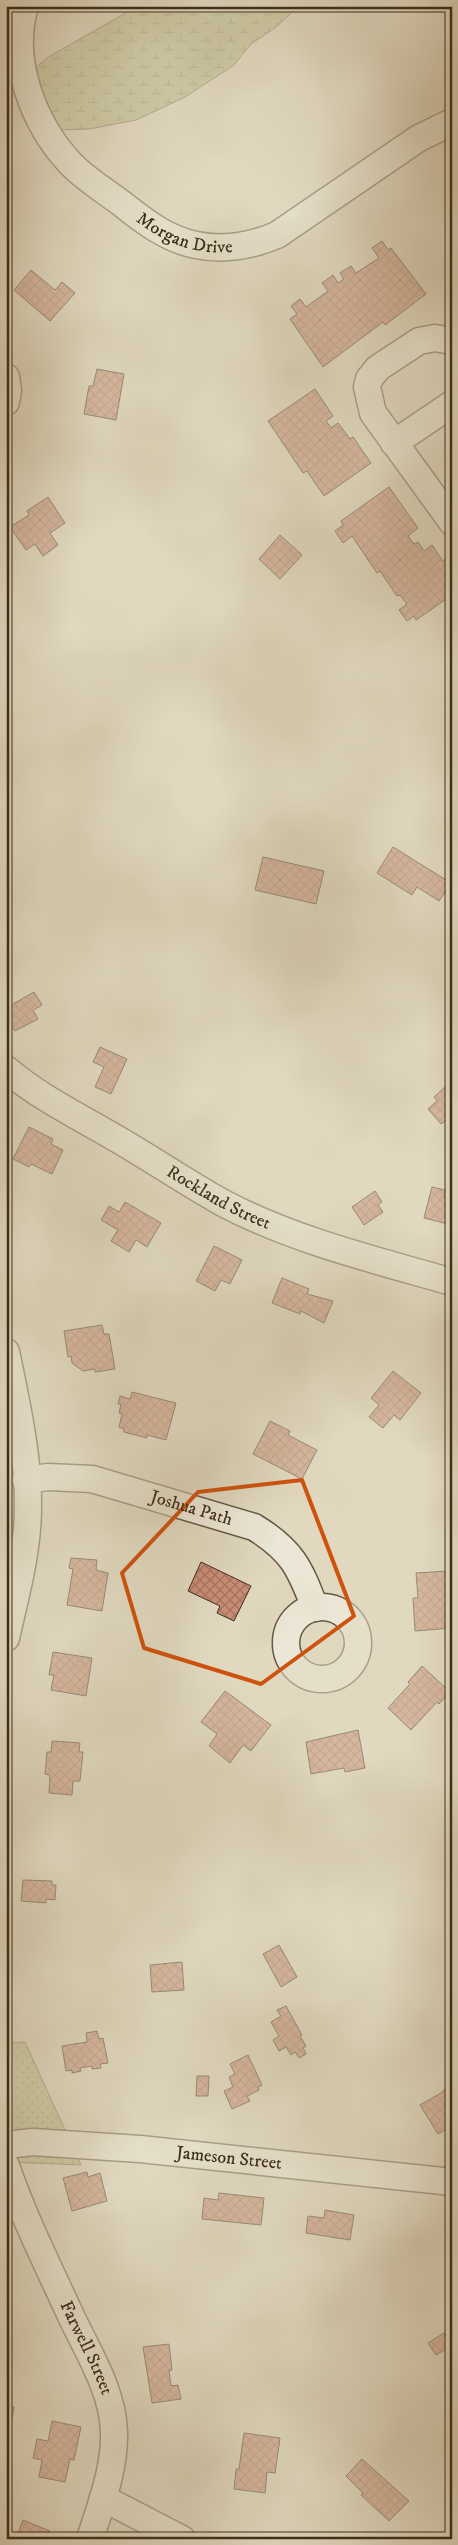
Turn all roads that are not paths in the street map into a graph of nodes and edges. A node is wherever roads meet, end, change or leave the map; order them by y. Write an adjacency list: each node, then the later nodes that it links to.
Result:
1 (24, 10): 2 (street, Morgan Drive)
2 (452, 122)
3 (452, 341): 7 (street)
4 (6, 377): 5 (street)
5 (6, 402)
6 (452, 404): 7 (street)
7 (394, 443): 8 (street)
8 (452, 522)
9 (6, 1069): 10 (street, Rockland Street)
10 (452, 1282)
11 (6, 1352): 12 (street)
12 (26, 1480): 13 (street, Joshua Path); 14 (street)
13 (315, 1608)
14 (6, 1638)
15 (6, 2145): 17 (street, Jameson Street)
16 (6, 2166): 18 (street, Farwell Street)
17 (452, 2182)
18 (103, 2498): 19 (street, Farwell Street); 20 (street)
19 (90, 2539)
20 (182, 2539)

